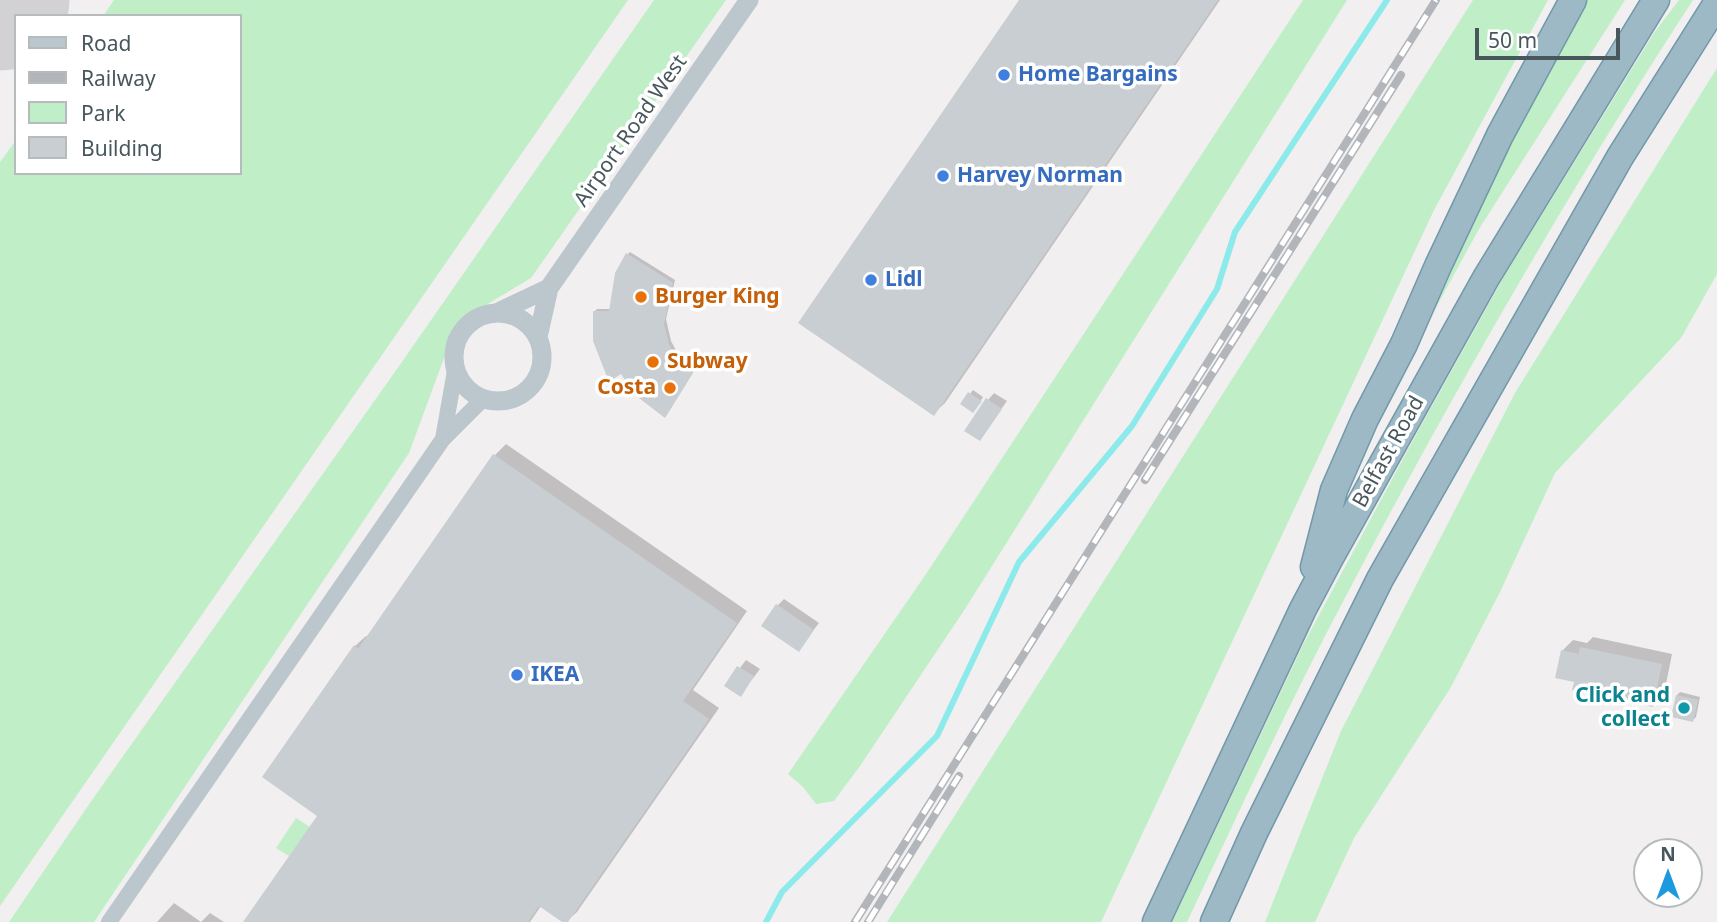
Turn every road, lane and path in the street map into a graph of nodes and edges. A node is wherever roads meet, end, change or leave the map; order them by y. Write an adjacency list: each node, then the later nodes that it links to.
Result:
1 (749, 0): 5 (street, Airport Road West)
2 (1573, 0): 11 (highway)
3 (1656, 0): 11 (highway, Belfast Road)
4 (1717, 3): 14 (highway)
5 (549, 288): 6 (street, Airport Road West); 7 (street, Airport Road West)
6 (496, 313): 7 (street); 8 (street)
7 (538, 337): 9 (street)
8 (456, 371): 9 (street); 10 (street)
9 (484, 399): 10 (street)
10 (443, 439): 12 (street)
11 (1303, 609): 13 (highway, Belfast Road)
12 (109, 922)
13 (1156, 922)
14 (1214, 922)

